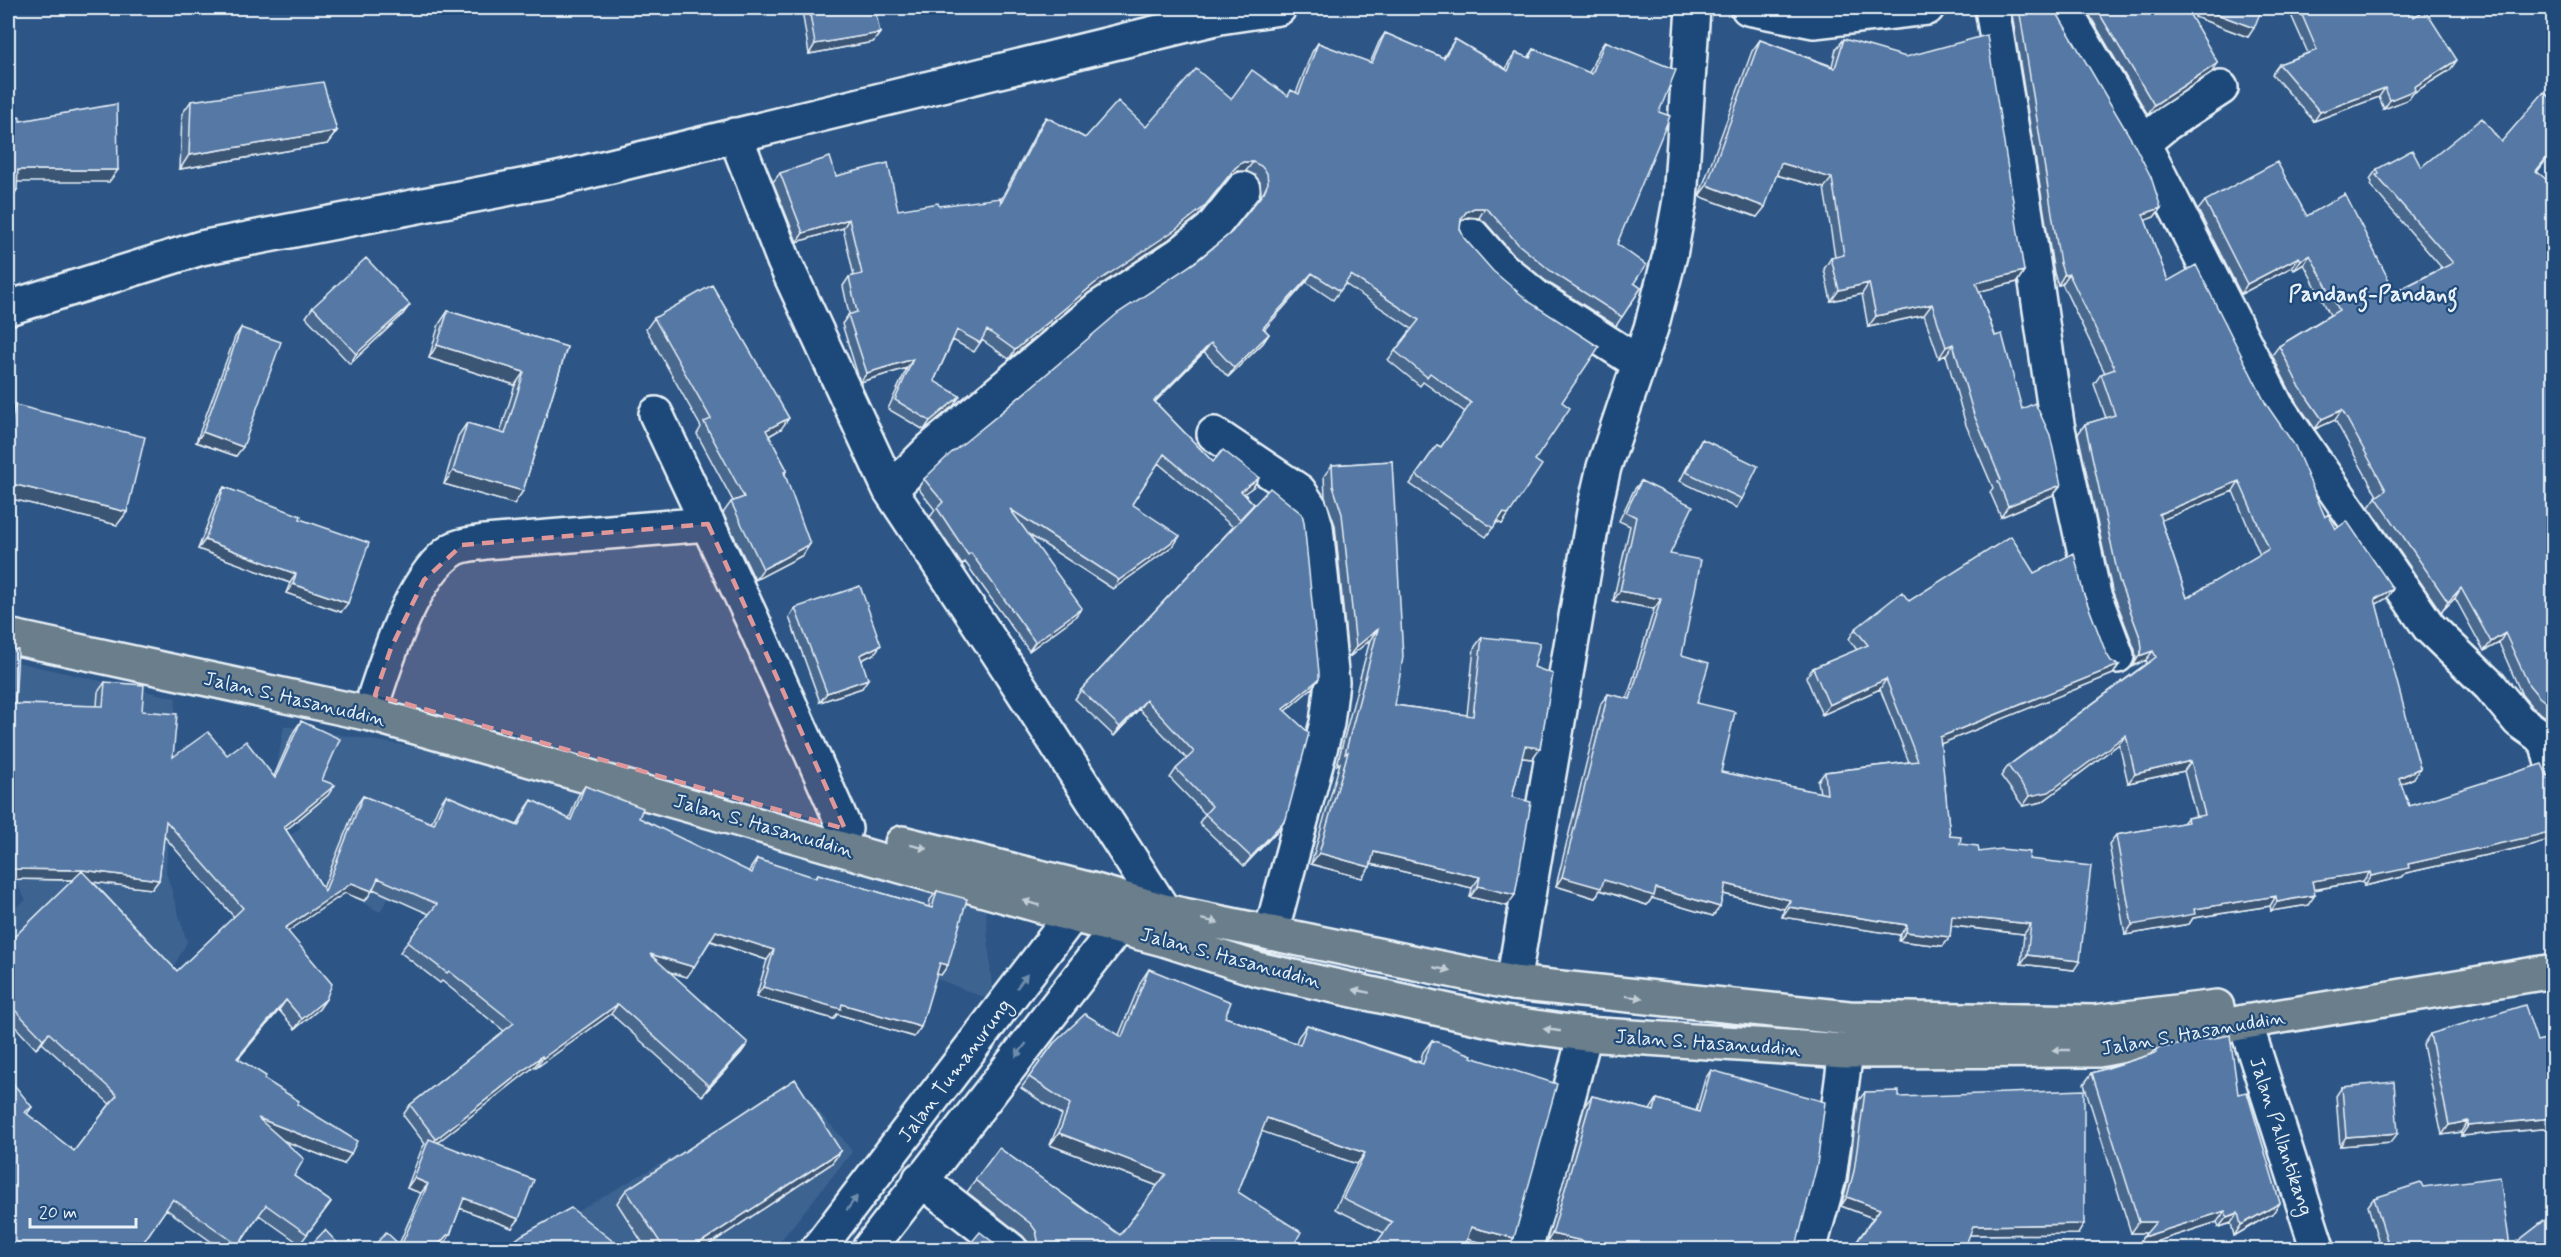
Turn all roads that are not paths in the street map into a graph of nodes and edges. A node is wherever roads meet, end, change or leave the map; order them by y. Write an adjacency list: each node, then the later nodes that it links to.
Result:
1 (1279, 8): 8 (street)
2 (1693, 8): 13 (street)
3 (1748, 8): 4 (street)
4 (1927, 8)
5 (1992, 8): 20 (street)
6 (2063, 8): 9 (street)
7 (2221, 88): 9 (street)
8 (735, 135): 12 (street); 16 (street)
9 (2143, 143): 22 (street)
10 (1243, 189): 16 (street)
11 (1472, 235): 13 (street)
12 (8, 308)
13 (1639, 363): 29 (street)
14 (656, 414): 17 (street)
15 (1214, 434): 26 (street)
16 (890, 490): 25 (street)
17 (708, 524): 21 (street); 23 (street)
18 (8, 617): 21 (highway, Jalan S. Hasanuddin)
19 (8, 636): 24 (highway, Jalan S. Hasanuddin, one-way to 19)
20 (2117, 656)
21 (375, 695): 23 (highway, Jalan S. Hasanuddin)
22 (2553, 772)
23 (845, 829): 24 (highway, Jalan S. Hasanuddin, one-way to 24)
24 (1082, 903): 25 (highway, Jalan S. Hasanuddin); 35 (street, Jalan Tumanurung, one-way to 24)
25 (1139, 914): 26 (highway, Jalan S. Hasanuddin, one-way to 26); 32 (highway, Jalan S. Hasanuddin, one-way to 25); 34 (street, Jalan Tumanurung, one-way to 34)
26 (1271, 933): 29 (highway, Jalan S. Hasanuddin, one-way to 29)
27 (2553, 957): 30 (highway, Jalan S. Hasanuddin)
28 (2553, 970): 30 (highway, Jalan S. Hasanuddin)
29 (1512, 984): 30 (highway, Jalan S. Hasanuddin, one-way to 30)
30 (2412, 985): 31 (highway, Jalan S. Hasanuddin)
31 (2245, 1022): 33 (highway, Jalan S. Hasanuddin, one-way to 33); 40 (street, Jalan Pallantikang)
32 (1585, 1034): 33 (highway, Jalan S. Hasanuddin); 38 (street)
33 (1846, 1051): 39 (street)
34 (920, 1179): 36 (street, Jalan Tumanurung); 37 (street)
35 (817, 1250)
36 (868, 1250)
37 (1011, 1250)
38 (1524, 1250)
39 (1809, 1250)
40 (2318, 1250)

